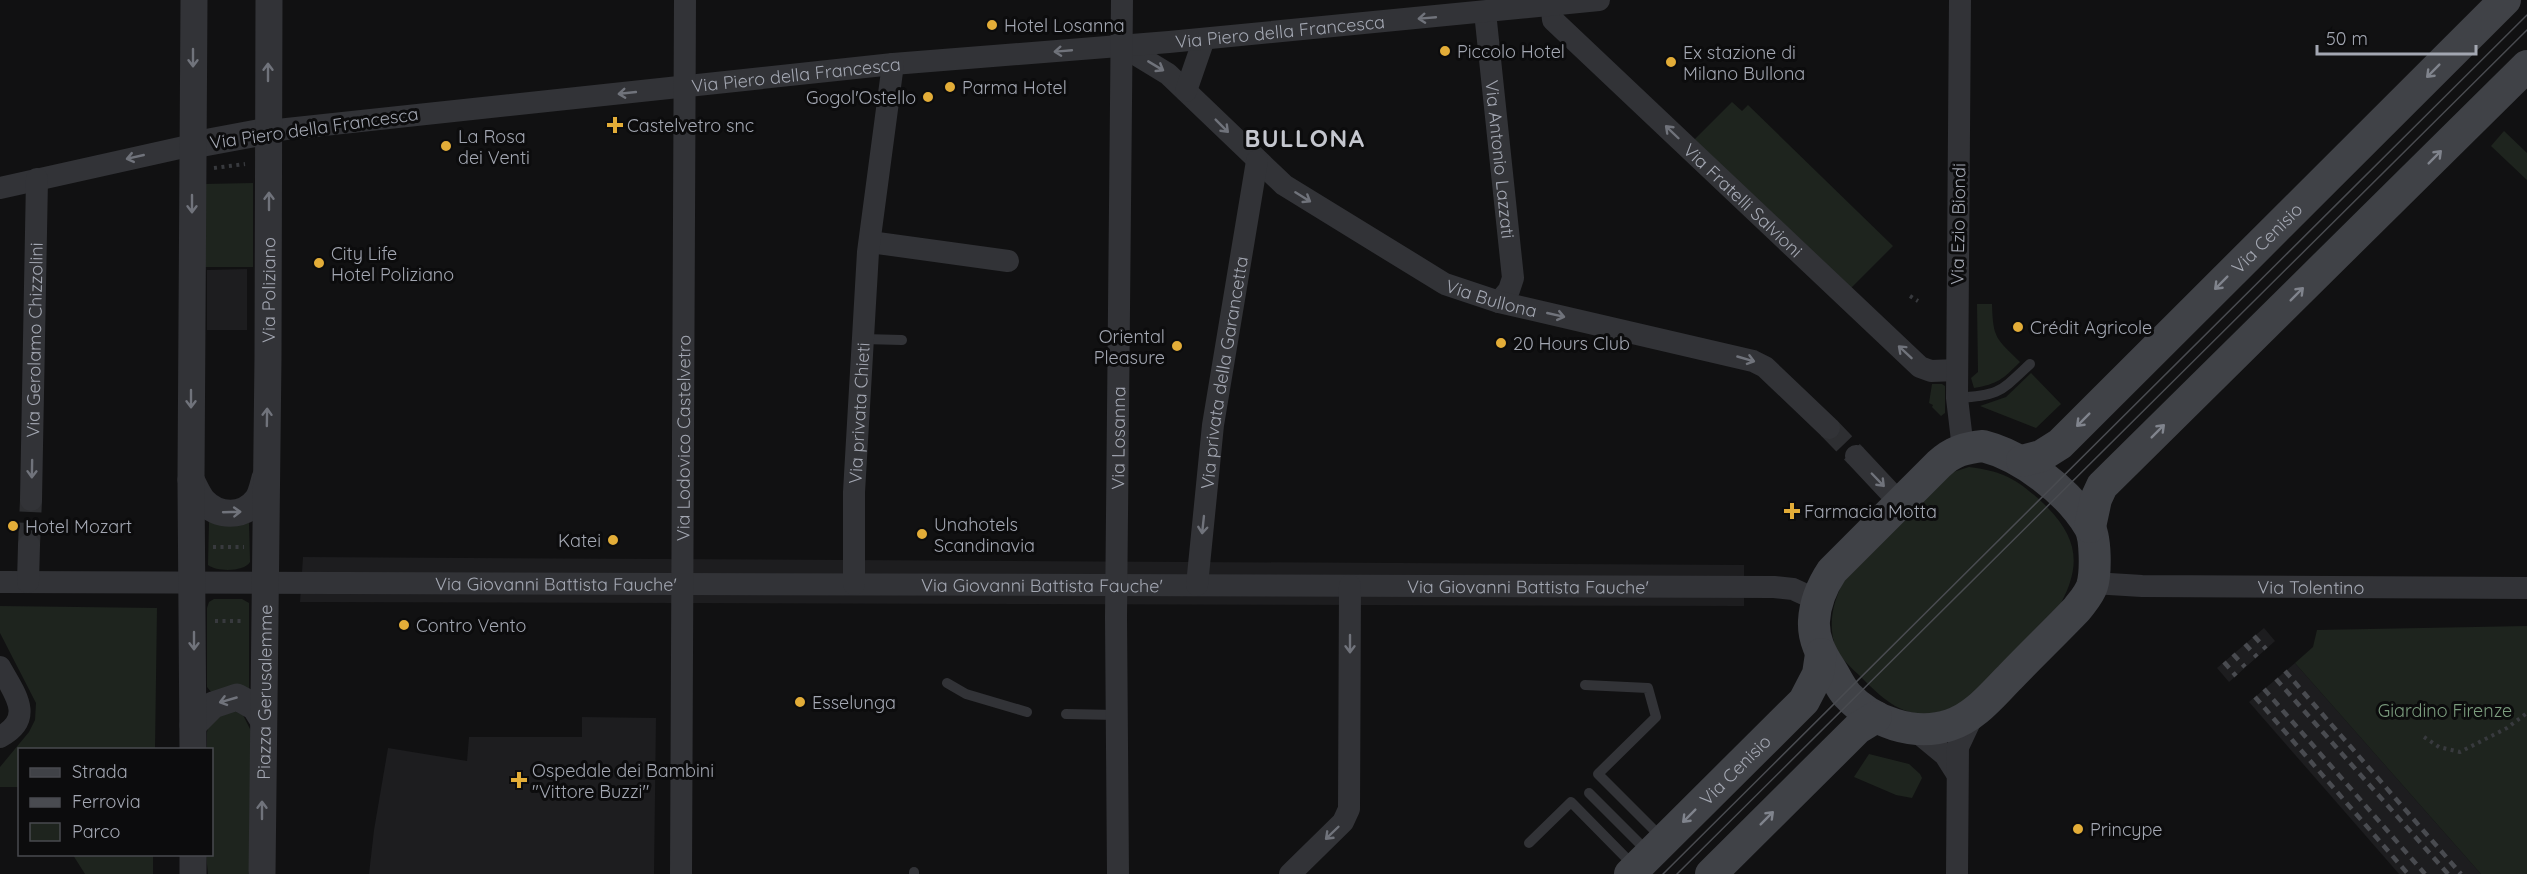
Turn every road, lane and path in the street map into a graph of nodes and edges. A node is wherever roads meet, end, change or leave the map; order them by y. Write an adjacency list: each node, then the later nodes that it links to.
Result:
1 (194, 0): 17 (street, one-way to 17)
2 (269, 0): 16 (street, Via Poliziano, one-way to 2)
3 (685, 0): 14 (street, Via Lodovico Castelvetro)
4 (1122, 0): 11 (street, Via Losanna)
5 (1599, 0): 8 (street, Via Piero della Francesca)
6 (1960, 0): 31 (street, Via Ezio Biondi)
7 (2505, 0): 36 (main road, Via Cenisio, one-way to 36)
8 (1551, 3): 9 (street, Via Piero della Francesca); 31 (street, Via Fratelli Salvioni, one-way to 8)
9 (1485, 12): 10 (street, Via Piero della Francesca, one-way to 10); 27 (street, Via Antonio Lazzati)
10 (1204, 39): 11 (street, Via Piero della Francesca); 15 (street)
11 (1122, 46): 12 (street, Via Piero della Francesca, one-way to 12); 15 (street, Via Bullona, one-way to 15); 52 (street, Via Losanna)
12 (893, 64): 14 (street, Via Piero della Francesca); 23 (street, Via privata Chieti)
13 (2527, 66): 41 (main road, one-way to 13)
14 (685, 88): 16 (street, Via Piero della Francesca, one-way to 16); 50 (street, Via Lodovico Castelvetro)
15 (1186, 91): 18 (street, Via Bullona, one-way to 18)
16 (268, 131): 17 (street, Via Piero della Francesca); 37 (street, Via Poliziano, one-way to 16)
17 (193, 145): 21 (street, Via Piero della Francesca, one-way to 21); 38 (street, one-way to 38)
18 (1257, 161): 27 (street, Via Bullona, one-way to 27); 53 (street, Via privata della Garancetta, one-way to 53)
19 (252, 163): 20 (path)
20 (204, 170)
21 (37, 180): 22 (street, Via Piero della Francesca); 39 (street, Via Gerolamo Chizzolini, one-way to 39)
22 (0, 188)
23 (870, 242): 24 (street); 28 (street, Via privata Chieti)
24 (1008, 261)
25 (1910, 296): 26 (path)
26 (1918, 301)
27 (1499, 302): 33 (street, Via Bullona, one-way to 33)
28 (864, 339): 29 (lane); 51 (street, Via privata Chieti)
29 (902, 340)
30 (2030, 364): 32 (lane)
31 (1957, 370): 32 (street, Via Ezio Biondi)
32 (1957, 398): 34 (street, Via Ezio Biondi)
33 (1829, 428)
34 (1963, 449): 36 (main road); 40 (main road)
35 (1856, 456): 40 (street, one-way to 40)
36 (2022, 461): 41 (main road)
37 (267, 475): 38 (street, one-way to 37); 48 (street, Via Poliziano)
38 (191, 480): 47 (street)
39 (31, 500)
40 (1900, 503): 56 (main road)
41 (2090, 527): 49 (main road)
42 (28, 545): 46 (street)
43 (209, 547): 44 (path)
44 (251, 547)
45 (0, 582): 46 (street, Piazza Gerusalemme)
46 (28, 582): 47 (street, Piazza Gerusalemme)
47 (193, 582): 48 (street, Piazza Gerusalemme); 73 (street, one-way to 73)
48 (264, 582): 50 (street, Via Giovanni Battista Fauche'); 69 (street, Piazza Gerusalemme)
49 (2093, 583): 55 (street, Via Tolentino); 64 (main road)
50 (682, 584): 51 (street, Via Giovanni Battista Fauche'); 79 (street, Via Lodovico Castelvetro)
51 (854, 584): 52 (street, Via Giovanni Battista Fauche')
52 (1117, 585): 53 (street, Via Giovanni Battista Fauche'); 67 (street, Via Losanna)
53 (1197, 585): 54 (street, Via Giovanni Battista Fauche')
54 (1350, 586): 56 (street, Via Giovanni Battista Fauche'); 81 (street, one-way to 81)
55 (2527, 588)
56 (1817, 600): 59 (main road)
57 (207, 621): 58 (path)
58 (251, 621)
59 (1821, 654): 68 (main road); 77 (main road, Via Cenisio, one-way to 77)
60 (0, 667): 72 (street)
61 (947, 683): 63 (lane)
62 (1585, 685): 77 (lane)
63 (1027, 712)
64 (1974, 713): 70 (main road); 74 (street)
65 (2527, 713): 71 (path)
66 (1066, 714): 67 (lane)
67 (1117, 715): 80 (street, Via Losanna)
68 (1876, 717): 70 (main road); 82 (main road, one-way to 68)
69 (263, 720): 73 (street, one-way to 73); 78 (street, Piazza Gerusalemme, one-way to 69)
70 (1916, 731): 74 (street)
71 (2424, 736)
72 (0, 737)
73 (193, 737)
74 (1957, 774): 83 (street)
75 (1589, 793): 77 (lane)
76 (1529, 843): 77 (lane)
77 (1645, 859)
78 (261, 872)
79 (681, 874)
80 (1118, 874)
81 (1290, 874)
82 (1711, 874)
83 (1957, 874)

